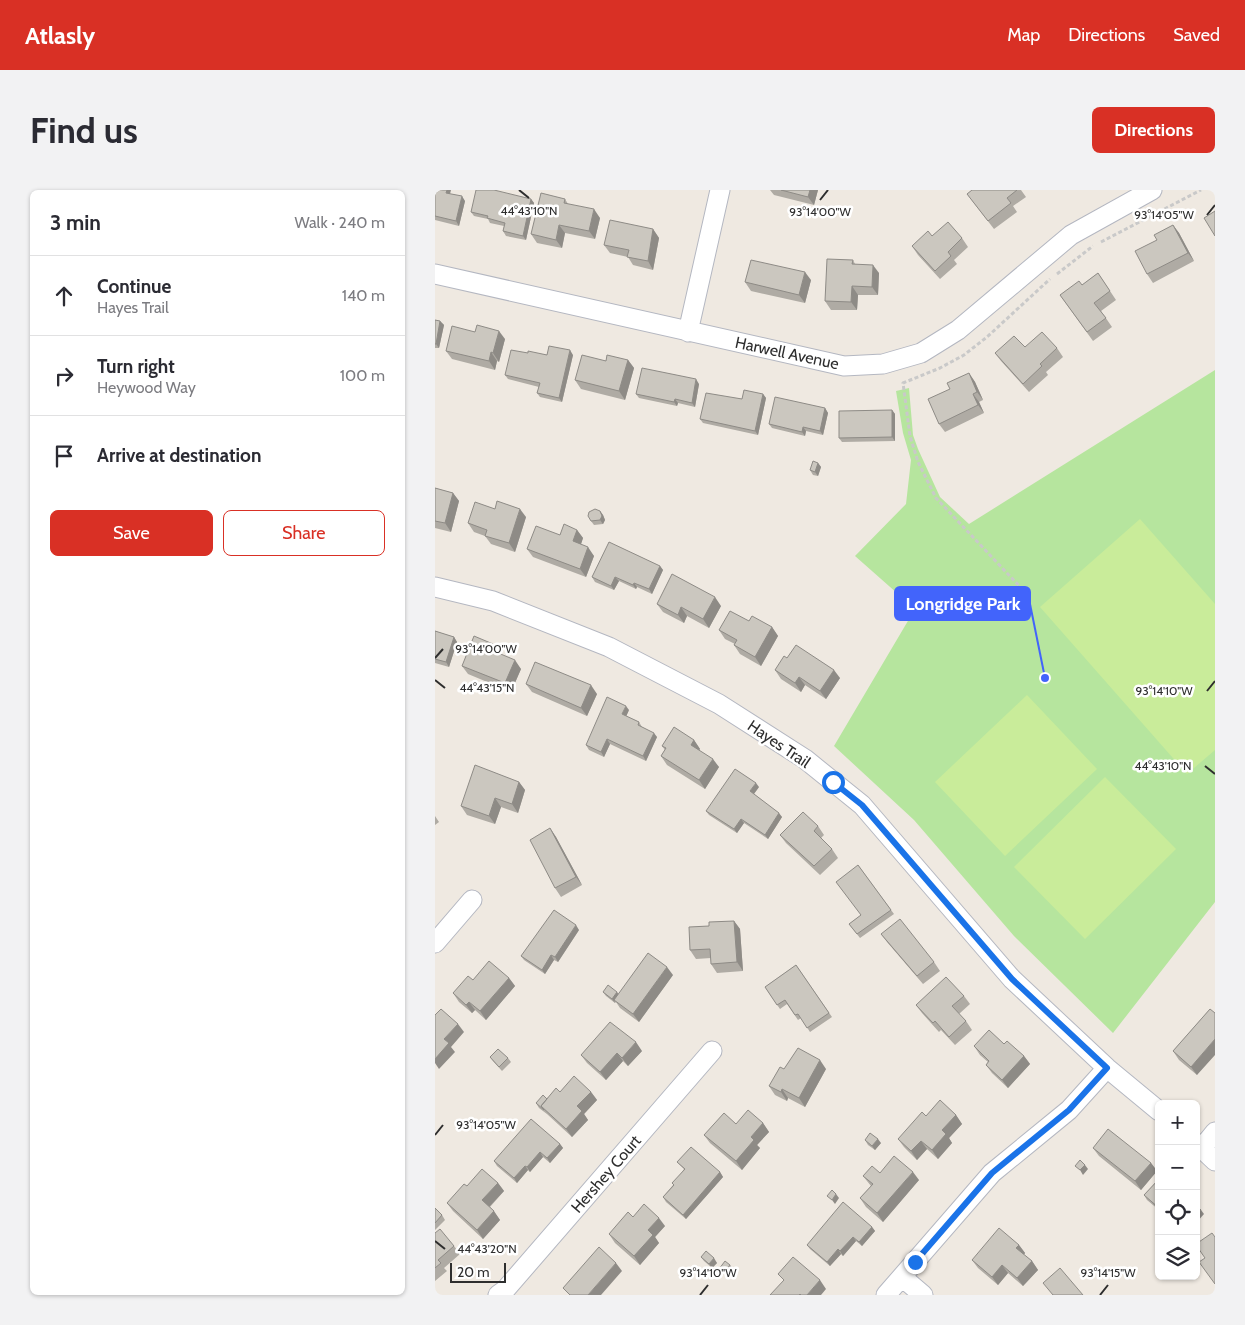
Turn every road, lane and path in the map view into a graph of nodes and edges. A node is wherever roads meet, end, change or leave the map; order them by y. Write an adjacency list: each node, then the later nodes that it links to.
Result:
1 (720, 190): 5 (street)
2 (1152, 190): 5 (street, Harwell Avenue)
3 (1201, 190): 7 (path)
4 (435, 274): 5 (street, Harwell Avenue)
5 (688, 332)
6 (435, 587): 11 (street, Hayes Trail)
7 (1023, 590)
8 (472, 900): 9 (street)
9 (435, 943)
10 (712, 1051): 16 (street, Hershey Court)
11 (1107, 1068): 12 (street, Hayes Trail); 15 (street)
12 (1155, 1108)
13 (1215, 1132): 14 (street)
14 (1204, 1151)
15 (902, 1277): 17 (street); 18 (street)
16 (498, 1295)
17 (887, 1295)
18 (923, 1295)

